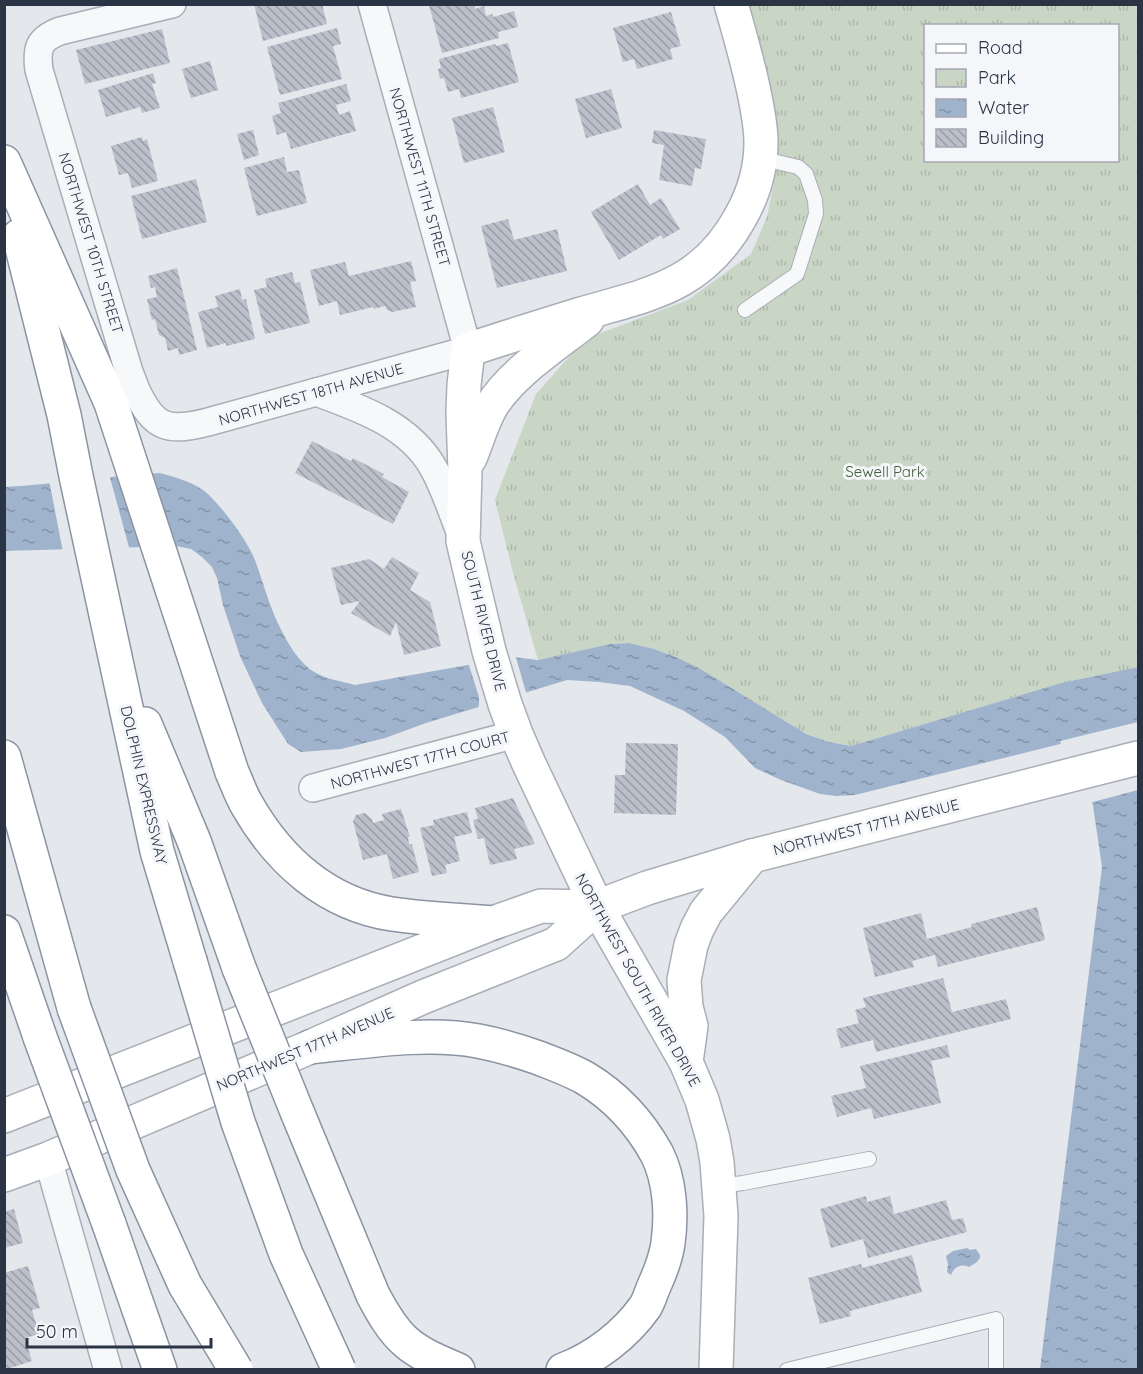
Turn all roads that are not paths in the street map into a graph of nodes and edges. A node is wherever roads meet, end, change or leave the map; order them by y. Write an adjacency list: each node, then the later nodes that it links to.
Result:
1 (172, 4): 12 (street, NORTHWEST 10TH STREET)
2 (372, 4): 9 (street, NORTHWEST 11TH STREET)
3 (732, 4): 4 (main road)
4 (760, 158): 7 (main road); 8 (lane)
5 (4, 162): 23 (main road)
6 (4, 183): 15 (main road, DOLPHIN EXPRESSWAY)
7 (602, 308): 9 (main road); 10 (main road)
8 (745, 310)
9 (468, 350): 10 (main road); 11 (street, NORTHWEST 18TH AVENUE); 13 (main road)
10 (507, 387): 13 (main road)
11 (316, 392): 12 (street, NORTHWEST 18TH AVENUE); 14 (street)
12 (153, 419)
13 (465, 471): 14 (main road, SOUTH RIVER DRIVE)
14 (463, 541): 16 (main road, SOUTH RIVER DRIVE)
15 (114, 650): 35 (main road, DOLPHIN EXPRESSWAY, bridge); 36 (main road, bridge)
16 (511, 719): 19 (main road, NORTHWEST 17TH COURT); 20 (street, NORTHWEST 17TH COURT)
17 (4, 757): 34 (main road, bridge)
18 (1138, 758): 21 (main road, NORTHWEST 17TH AVENUE)
19 (536, 777): 22 (main road, NORTHWEST SOUTH RIVER DRIVE)
20 (313, 789)
21 (752, 856): 22 (main road, NORTHWEST 17TH AVENUE); 26 (main road)
22 (597, 907): 23 (main road, NORTHWEST 17TH AVENUE); 25 (main road, NORTHWEST 17TH AVENUE); 26 (main road, NORTHWEST SOUTH RIVER DRIVE)
23 (493, 923): 27 (main road, NORTHWEST 17TH AVENUE)
24 (4, 932): 33 (main road, bridge)
25 (310, 1047): 28 (main road, NORTHWEST 17TH AVENUE); 37 (main road)
26 (686, 1062): 31 (main road, NORTHWEST SOUTH RIVER DRIVE)
27 (4, 1116)
28 (48, 1159): 30 (main road, NORTHWEST 17TH AVENUE); 32 (street)
29 (869, 1159): 31 (lane)
30 (4, 1175)
31 (720, 1186): 38 (main road, NORTHWEST SOUTH RIVER DRIVE)
32 (108, 1370)
33 (160, 1370)
34 (236, 1370)
35 (339, 1370)
36 (458, 1370)
37 (563, 1370)
38 (716, 1370)
39 (787, 1370): 40 (lane)
40 (996, 1370)

